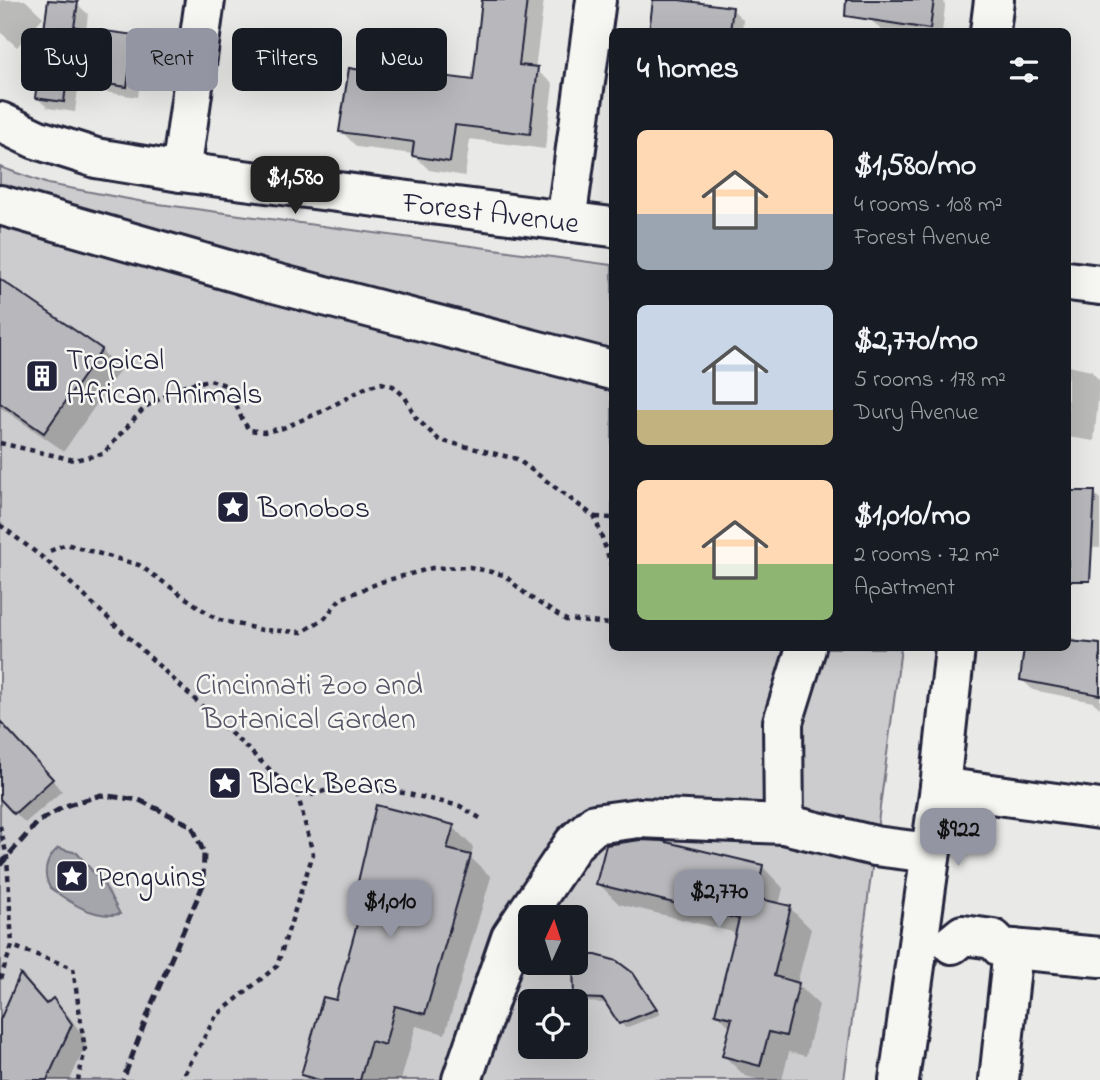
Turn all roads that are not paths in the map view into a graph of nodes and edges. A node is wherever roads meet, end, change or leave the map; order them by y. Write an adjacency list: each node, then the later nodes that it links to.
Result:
1 (205, 0): 6 (street)
2 (596, 0): 8 (street)
3 (994, 0): 4 (street)
4 (990, 28)
5 (0, 122): 6 (street, Forest Avenue)
6 (181, 172): 8 (street, Forest Avenue)
7 (0, 205): 12 (street)
8 (566, 222): 9 (street, Forest Avenue)
9 (609, 227)
10 (1071, 281): 11 (street)
11 (1100, 285)
12 (609, 369)
13 (805, 651): 17 (street)
14 (955, 651): 15 (street)
15 (940, 787): 16 (street); 18 (street)
16 (1100, 809)
17 (783, 824): 18 (street); 22 (street)
18 (930, 853): 19 (street)
19 (936, 941): 20 (street); 23 (street)
20 (1008, 948): 21 (street); 24 (street)
21 (1100, 957)
22 (463, 1080)
23 (899, 1080)
24 (999, 1080)

